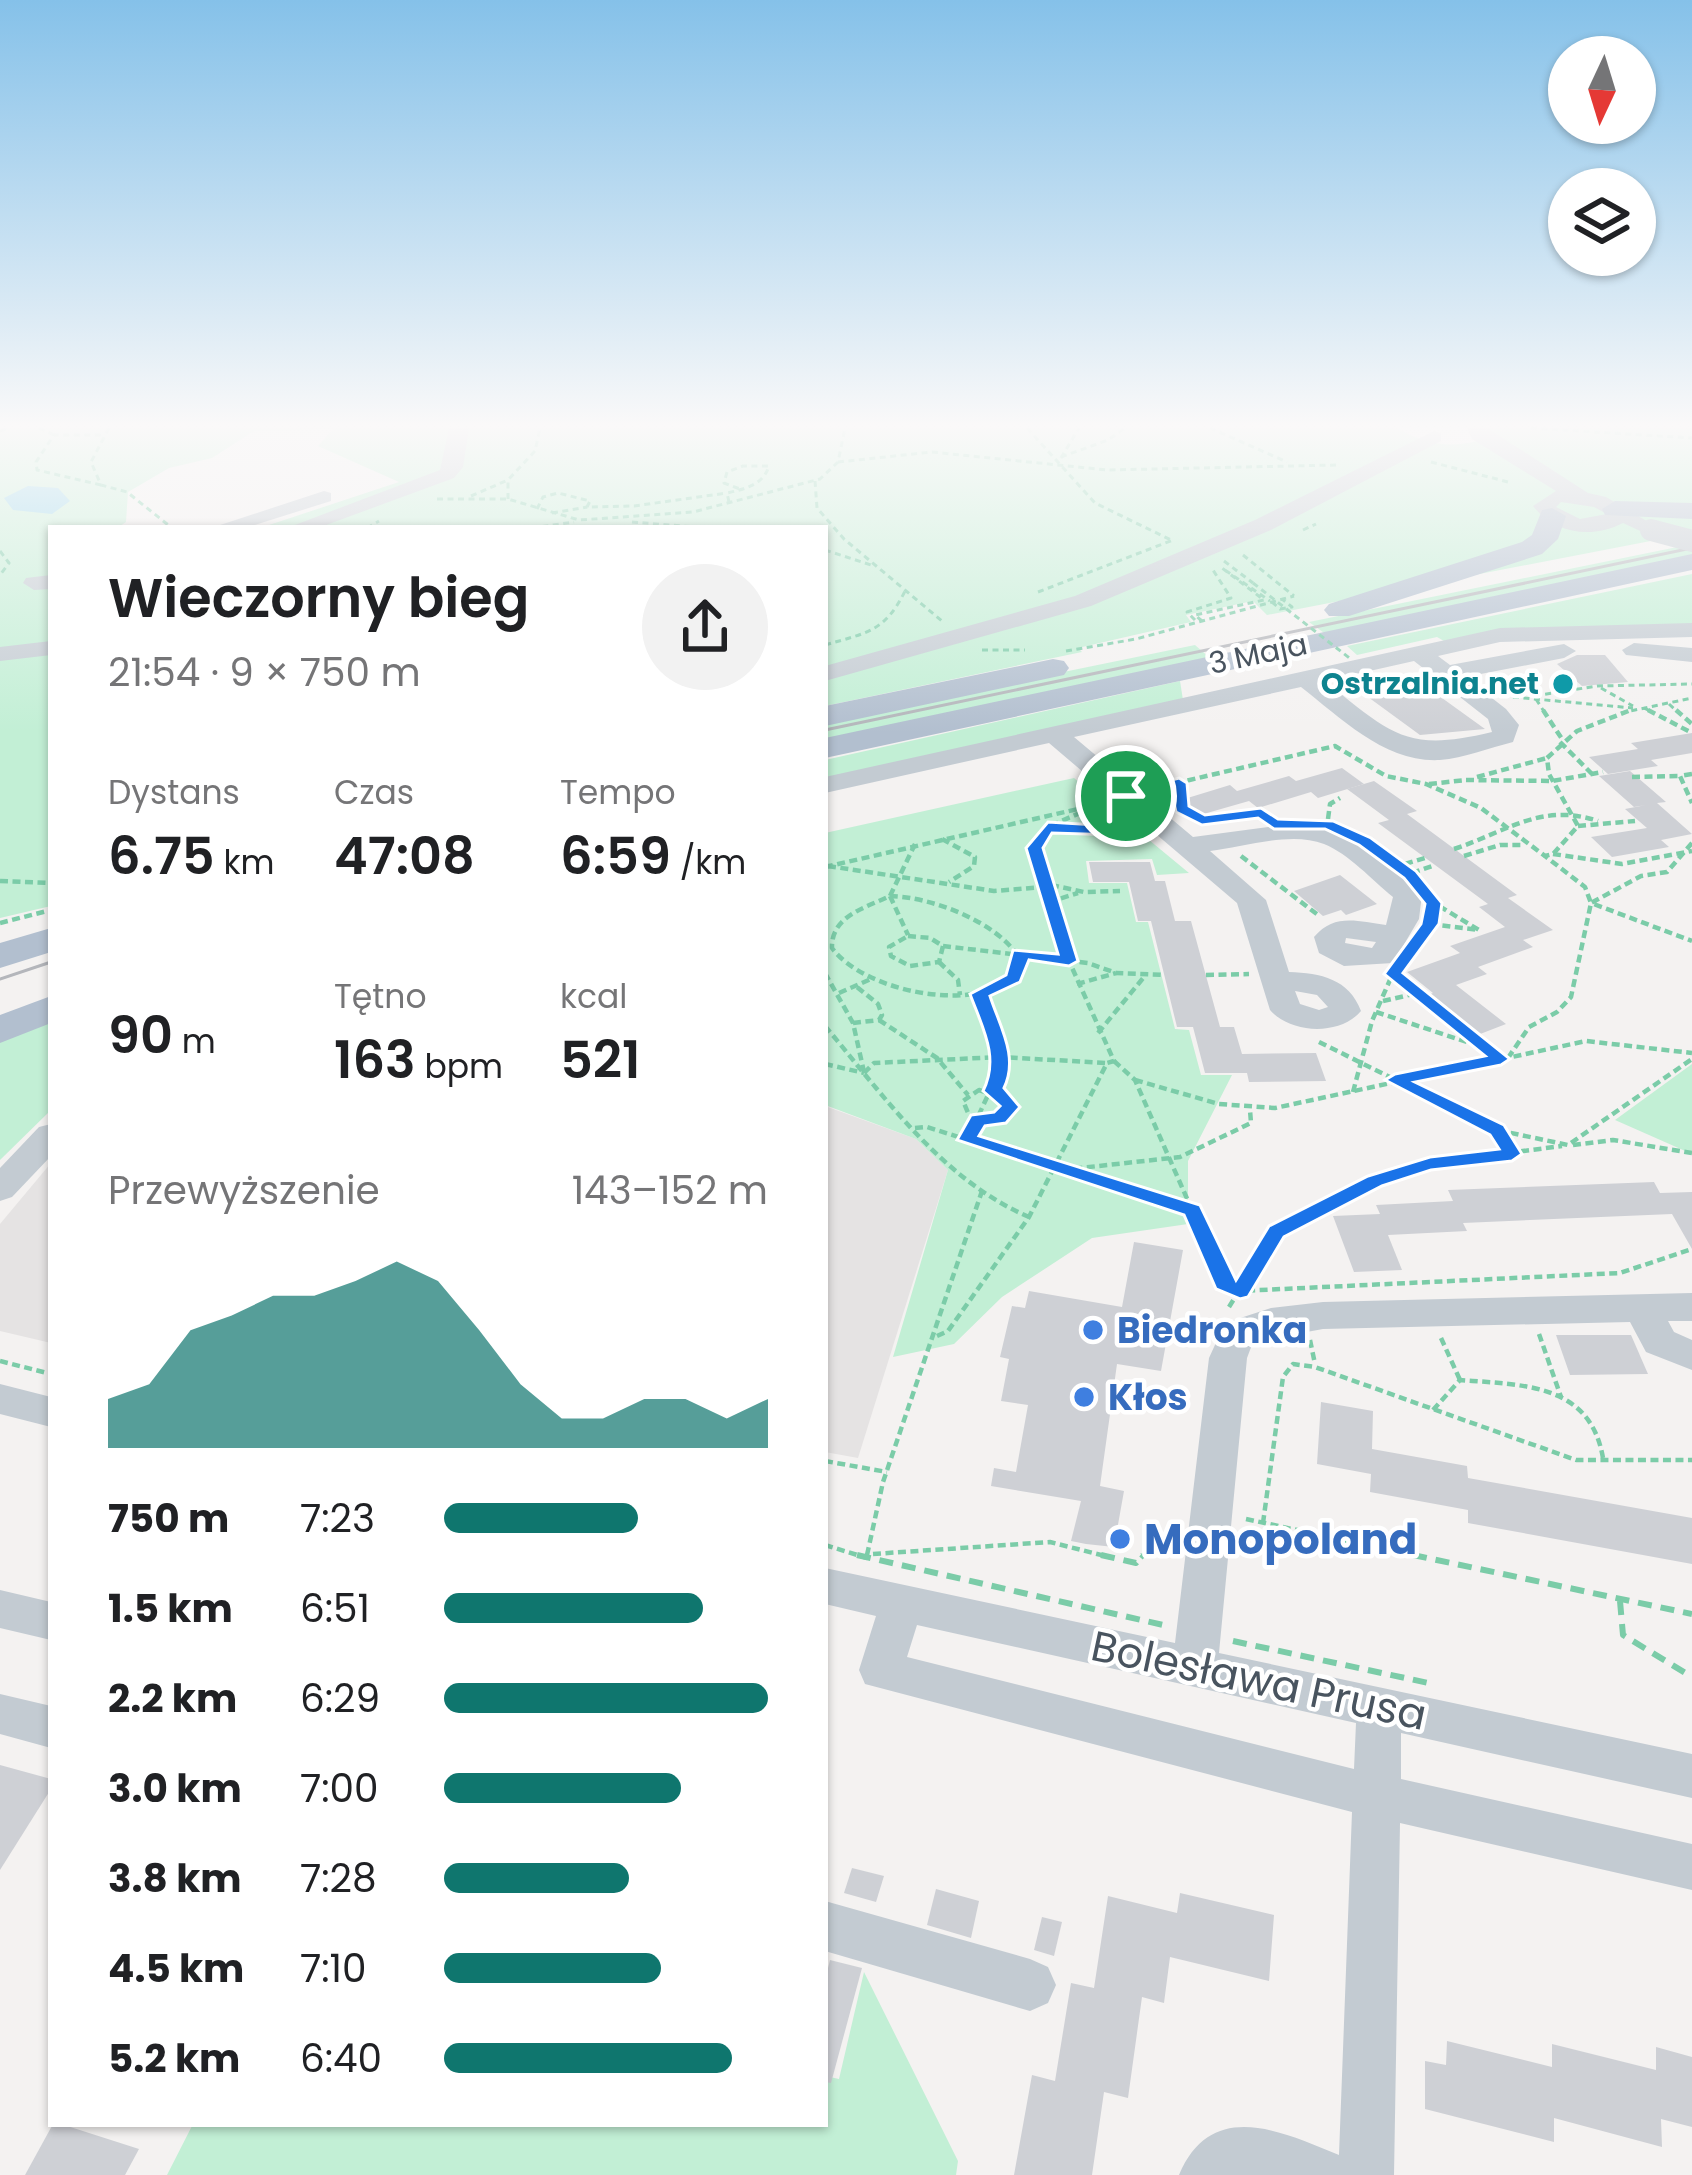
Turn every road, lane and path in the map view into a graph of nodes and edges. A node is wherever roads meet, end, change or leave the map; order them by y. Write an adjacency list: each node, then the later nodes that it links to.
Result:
1 (838, 530): 12 (path)
2 (1145, 530): 6 (path)
3 (1276, 530): 8 (street)
4 (1547, 530): 18 (main road)
5 (1650, 530): 7 (street, bridge)
6 (1169, 540): 8 (path); 8 (path); 16 (path)
7 (1692, 540): 18 (main road, 3 Maja)
8 (1200, 549): 17 (path); 20 (path); 24 (street)
9 (0, 550): 13 (path)
10 (828, 551): 12 (path)
11 (1692, 562): 49 (main road, 3 Maja)
12 (874, 565): 15 (path)
13 (0, 574)
14 (1252, 583): 17 (path, bridge)
15 (905, 591): 19 (path); 25 (path)
16 (1032, 594)
17 (1277, 601): 20 (path); 20 (path); 31 (path, bridge)
18 (1340, 610): 42 (main road, 3 Maja)
19 (941, 620): 21 (path); 24 (path)
20 (1202, 621)
21 (925, 624)
22 (1692, 630): 28 (street)
23 (875, 638): 25 (path)
24 (963, 638): 32 (street)
25 (838, 645): 26 (path)
26 (828, 647)
27 (48, 648): 29 (street)
28 (1419, 653): 33 (street); 34 (street)
29 (0, 654)
30 (1692, 655): 33 (street)
31 (1352, 660)
32 (828, 673)
33 (1446, 673): 34 (street)
34 (1306, 678): 45 (street)
35 (1692, 684): 36 (path)
36 (1597, 686): 37 (path); 41 (path)
37 (1534, 696): 38 (path); 41 (path); 46 (path)
38 (1515, 698)
39 (1692, 698): 40 (path)
40 (1666, 703): 41 (path); 43 (path)
41 (1641, 708): 44 (path); 46 (path)
42 (828, 715)
43 (1692, 724)
44 (1692, 733)
45 (1055, 735): 59 (street); 63 (street)
46 (1561, 740): 50 (path); 52 (path)
47 (1356, 741): 48 (path)
48 (1335, 746): 58 (path); 60 (path)
49 (828, 747)
50 (1547, 758): 56 (path); 57 (path)
51 (1603, 772): 52 (path)
52 (1592, 774): 57 (path)
53 (1692, 775): 54 (path)
54 (1680, 776): 55 (path); 64 (path)
55 (1632, 777)
56 (1466, 780): 57 (path); 60 (path)
57 (1552, 782): 67 (path)
58 (1179, 783): 63 (path); 76 (path)
59 (828, 784)
60 (1426, 784): 72 (path)
61 (1096, 790): 63 (path)
62 (1340, 798): 65 (path)
63 (1130, 800): 74 (path); 76 (street)
64 (1692, 803)
65 (1330, 804): 66 (path); 71 (path)
66 (1324, 809)
67 (1568, 811): 68 (path); 72 (path); 73 (path)
68 (1598, 821): 69 (path); 73 (path)
69 (1635, 821)
70 (1274, 824): 75 (path)
71 (1328, 824)
72 (1504, 826): 80 (path); 81 (path)
73 (1578, 826): 83 (path)
74 (1048, 827): 77 (path); 95 (path)
75 (1226, 829): 76 (street); 76 (path); 107 (street); 110 (path)
76 (1195, 833): 122 (street)
77 (941, 838): 79 (path); 92 (path)
78 (1692, 843): 82 (path)
79 (915, 844): 87 (path); 89 (path)
80 (1528, 846): 84 (path); 85 (path)
81 (1454, 849)
82 (1689, 851): 83 (path); 101 (path)
83 (1553, 854): 85 (path)
84 (1464, 856)
85 (1545, 856): 101 (path)
86 (1425, 858): 90 (path)
87 (828, 864): 89 (path)
88 (1435, 865): 90 (path)
89 (896, 874): 92 (path); 99 (path)
90 (1410, 874): 94 (path)
91 (0, 880): 93 (path)
92 (949, 882): 95 (path)
93 (48, 883)
94 (1419, 884)
95 (1044, 888): 97 (path); 100 (path)
96 (1120, 891): 97 (path)
97 (1084, 892): 100 (path)
98 (1429, 894): 107 (path)
99 (890, 896): 105 (path); 112 (path); 113 (path)
100 (1049, 902): 115 (path)
101 (1591, 903): 109 (path); 145 (path)
102 (48, 911): 103 (path)
103 (0, 923)
104 (48, 924): 106 (main road)
105 (908, 935): 111 (path); 116 (path)
106 (0, 936)
107 (1407, 937): 110 (street)
108 (48, 940): 114 (main road)
109 (1692, 941)
110 (1341, 944): 122 (street)
111 (943, 946): 113 (path); 116 (path)
112 (828, 949): 123 (path)
113 (1020, 953): 115 (path); 129 (path)
114 (0, 956)
115 (1069, 961): 117 (path); 125 (path)
116 (938, 962): 130 (path)
117 (1116, 973): 118 (path); 125 (path)
118 (1146, 975): 119 (path); 139 (path)
119 (1164, 975)
120 (1206, 975): 122 (path)
121 (828, 977): 127 (path)
122 (1266, 978)
123 (872, 979): 126 (path); 130 (path)
124 (48, 981): 131 (main road)
125 (1077, 984): 139 (path)
126 (857, 987): 127 (path); 135 (path)
127 (839, 993): 136 (path)
128 (1418, 993): 132 (path); 132 (path); 141 (path)
129 (980, 994): 130 (path); 143 (path)
130 (960, 995)
131 (0, 997)
132 (1381, 1002): 134 (path)
133 (48, 1009): 137 (main road)
134 (1376, 1012): 141 (path); 147 (path)
135 (879, 1020): 136 (path); 144 (path)
136 (854, 1023): 149 (path)
137 (0, 1030)
138 (828, 1030): 149 (path)
139 (1098, 1033): 146 (path)
140 (1316, 1040): 147 (path)
141 (1488, 1049): 145 (path)
142 (1692, 1056): 145 (path); 161 (path)
143 (1001, 1057): 144 (path); 146 (path); 152 (path)
144 (937, 1058): 149 (path); 154 (path)
145 (1504, 1058): 151 (path)
146 (1110, 1062): 150 (path); 165 (path)
147 (1363, 1064): 151 (path); 153 (path)
148 (828, 1065): 149 (path)
149 (864, 1073): 157 (path)
150 (1136, 1080): 155 (path); 164 (path)
151 (1395, 1080): 153 (path); 158 (path)
152 (992, 1091): 154 (path); 156 (path); 156 (path)
153 (1353, 1092): 155 (path)
154 (968, 1095): 156 (path)
155 (1250, 1109): 164 (path)
156 (978, 1119): 160 (path)
157 (915, 1128): 160 (path); 167 (path)
158 (1497, 1130): 161 (path); 163 (path)
159 (48, 1138): 166 (street)
160 (967, 1140): 165 (path)
161 (1568, 1145): 162 (path); 163 (path)
162 (1692, 1153)
163 (1512, 1154): 171 (path)
164 (1168, 1158): 165 (path); 168 (path)
165 (1057, 1170): 168 (path); 169 (path)
166 (0, 1189)
167 (982, 1191): 169 (path); 175 (path)
168 (1192, 1210): 171 (path)
169 (1029, 1217): 175 (path)
170 (1692, 1249): 171 (path)
171 (1240, 1291)
172 (1528, 1306): 174 (street); 183 (path); 189 (street)
173 (1692, 1307): 174 (street)
174 (1642, 1309): 178 (street)
175 (937, 1336): 188 (path)
176 (1442, 1339): 182 (path)
177 (1310, 1342): 180 (path)
178 (1692, 1357)
179 (0, 1361): 181 (path)
180 (1315, 1367): 184 (path); 190 (path)
181 (48, 1373)
182 (1460, 1380): 183 (path); 184 (path)
183 (1562, 1399): 185 (path)
184 (1432, 1410): 185 (path)
185 (1603, 1458): 186 (path)
186 (1692, 1460)
187 (828, 1462): 188 (path)
188 (887, 1472): 192 (path)
189 (1210, 1521): 190 (path); 192 (path); 199 (street)
190 (1263, 1523): 194 (path)
191 (828, 1546): 192 (path)
192 (867, 1555)
193 (828, 1587): 195 (street, Bolesława Prusa)
194 (1620, 1600): 197 (path); 200 (path)
195 (902, 1602): 199 (street, Bolesława Prusa); 205 (street)
196 (0, 1609): 198 (street)
197 (1692, 1614)
198 (48, 1620)
199 (1195, 1666): 201 (street, Bolesława Prusa)
200 (1692, 1677)
201 (1379, 1705): 204 (street, Bolesława Prusa); 205 (street)
202 (0, 1714): 203 (street)
203 (48, 1726)
204 (1692, 1776)
205 (1376, 1793): 206 (street); 211 (street)
206 (1692, 1868)
207 (828, 1927): 208 (street)
208 (1030, 1984)
209 (1207, 2175): 210 (street)
210 (1320, 2175)
211 (1366, 2175)

